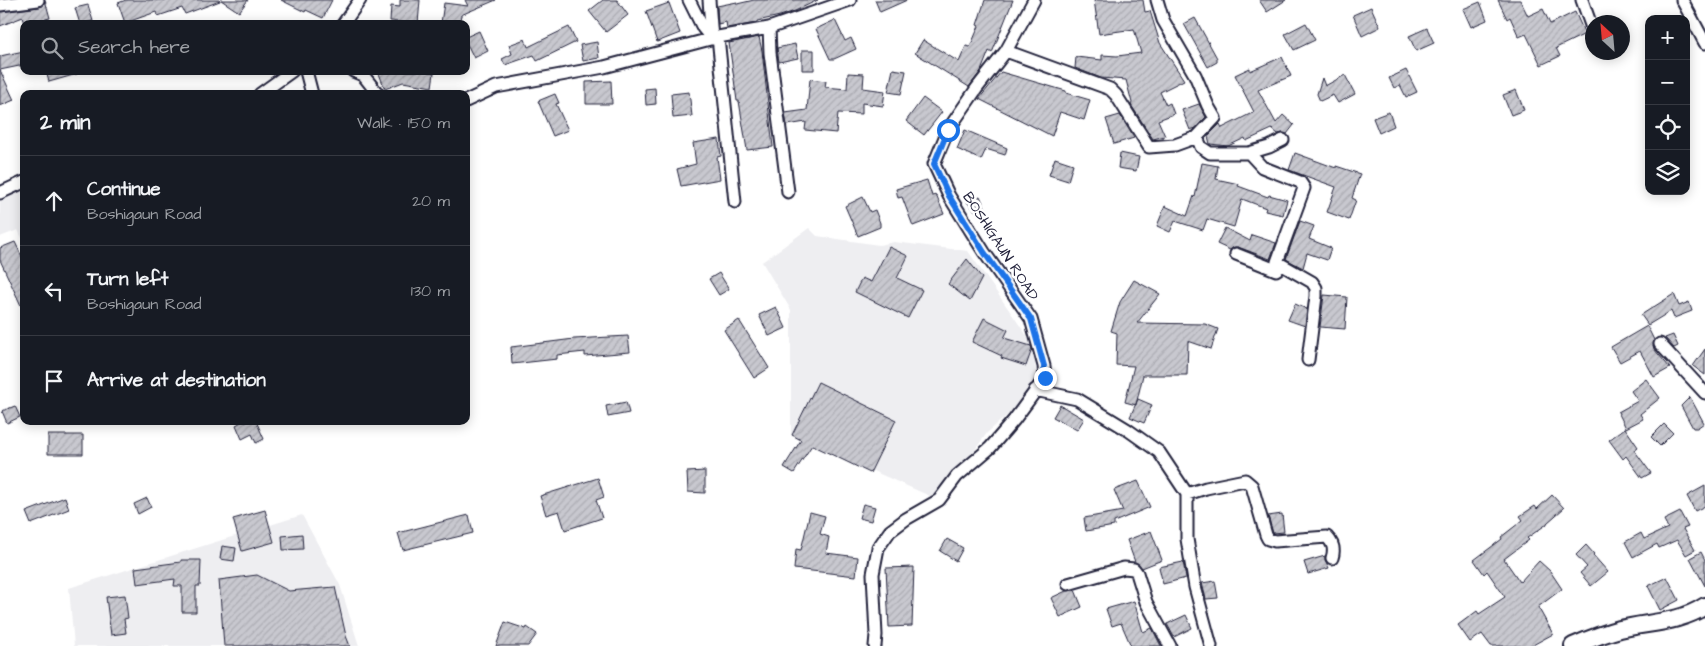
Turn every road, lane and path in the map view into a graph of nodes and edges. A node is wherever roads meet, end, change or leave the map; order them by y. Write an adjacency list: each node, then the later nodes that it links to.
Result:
1 (38, 0): 10 (street)
2 (360, 0): 12 (street)
3 (689, 0): 14 (street)
4 (710, 0): 14 (street)
5 (850, 0): 13 (street)
6 (1034, 0): 16 (street, BOSHIGAUN ROAD)
7 (1157, 0): 24 (street)
8 (1582, 0): 11 (street)
9 (1682, 0): 15 (street)
10 (0, 5)
11 (1587, 15)
12 (346, 20)
13 (769, 28): 14 (street); 28 (street)
14 (715, 38): 23 (street); 30 (street)
15 (1705, 43)
16 (1006, 51): 24 (street); 35 (street, BOSHIGAUN ROAD)
17 (286, 75): 20 (street)
18 (307, 75): 21 (street)
19 (363, 75): 22 (street)
20 (266, 90)
21 (311, 90)
22 (375, 90)
23 (470, 99)
24 (1197, 136): 26 (street)
25 (1283, 140): 26 (street)
26 (1249, 153): 32 (street)
27 (20, 184): 29 (street)
28 (788, 192)
29 (0, 193)
30 (736, 202)
31 (1236, 254): 32 (street)
32 (1278, 262): 34 (street)
33 (1660, 344): 36 (street)
34 (1308, 360)
35 (1035, 390): 37 (street); 41 (street, BOSHIGAUN ROAD)
36 (1705, 393)
37 (1187, 494): 38 (street); 43 (street)
38 (1332, 558)
39 (1068, 584): 42 (street)
40 (1705, 606): 44 (street)
41 (875, 646)
42 (1170, 646)
43 (1210, 646)
44 (1573, 646)

